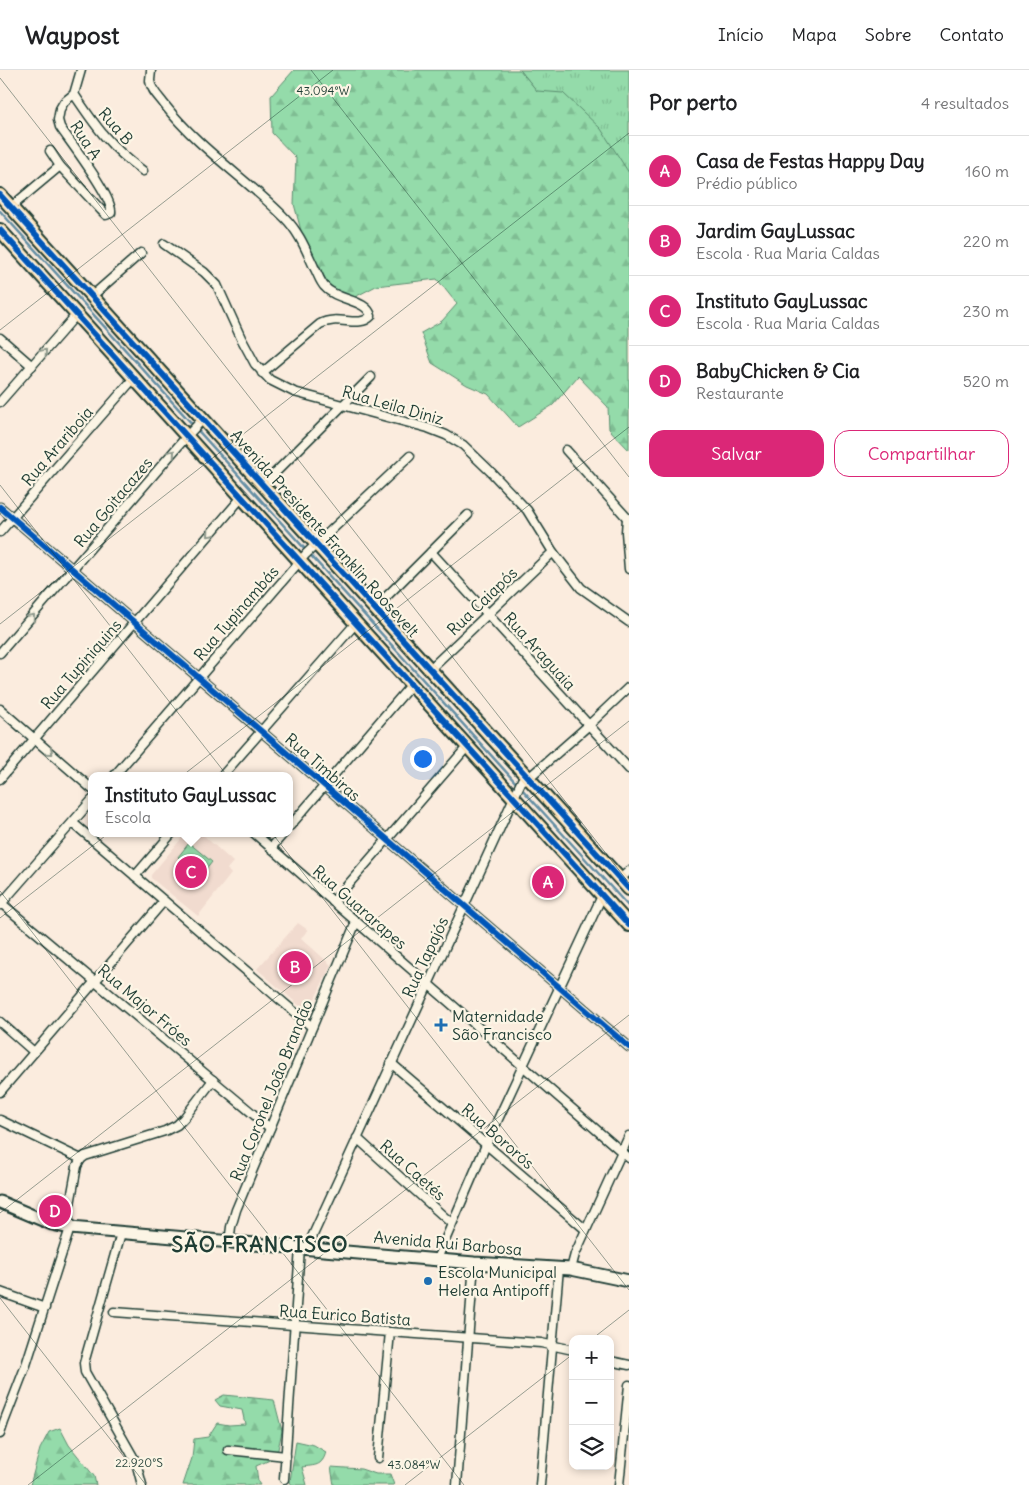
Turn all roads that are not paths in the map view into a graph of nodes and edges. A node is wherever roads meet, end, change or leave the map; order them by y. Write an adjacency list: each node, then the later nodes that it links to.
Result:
1 (81, 70): 3 (street, Rua A)
2 (152, 70): 16 (street)
3 (74, 94): 5 (street, Rua A); 6 (street, Rua B)
4 (50, 151): 5 (street)
5 (60, 166): 8 (street)
6 (143, 171)
7 (0, 195): 8 (main road, Avenida Presidente Franklin Roosevelt)
8 (11, 207): 12 (main road, Avenida Presidente Franklin Roosevelt)
9 (0, 230): 13 (main road, Avenida Presidente Franklin Roosevelt)
10 (164, 244): 16 (street, Rua Leila Diniz)
11 (141, 254): 12 (street)
12 (92, 296): 21 (main road, Avenida Presidente Franklin Roosevelt)
13 (77, 314): 15 (street, one-way to 13); 18 (main road, Avenida Presidente Franklin Roosevelt)
14 (0, 338): 15 (street)
15 (32, 366): 19 (street)
16 (262, 374): 20 (street, Rua Leila Diniz)
17 (371, 377): 20 (street)
18 (134, 378): 21 (main road, Avenida Presidente Franklin Roosevelt); 28 (street, Rua Arariboia)
19 (0, 402)
20 (342, 404): 24 (street); 33 (street, Rua Leila Diniz)
21 (195, 428): 24 (main road, Avenida Presidente Franklin Roosevelt); 25 (main road, Avenida Presidente Franklin Roosevelt); 36 (street, Rua Goitacazes, one-way to 21)
22 (566, 450): 29 (street)
23 (410, 456): 31 (street, Rua Tupinambás)
24 (263, 485): 31 (main road, Avenida Presidente Franklin Roosevelt)
25 (242, 497): 34 (main road, Avenida Presidente Franklin Roosevelt); 40 (street, Rua Tupiniquins, one-way to 40)
26 (0, 508): 28 (street, Rua Timbiras)
27 (468, 515): 32 (street)
28 (12, 518): 30 (street, Rua Arariboia); 36 (street, Rua Timbiras)
29 (628, 519): 35 (street)
30 (0, 532)
31 (314, 545): 34 (street, Rua Tupinambás); 37 (main road, Avenida Presidente Franklin Roosevelt)
32 (431, 552): 37 (street); 38 (street, Rua Araguaia)
33 (553, 552): 38 (street, Rua Caiapós); 39 (street, Rua Leila Diniz)
34 (303, 557): 41 (main road, Avenida Presidente Franklin Roosevelt); 44 (street, Rua Tupinambás)
35 (629, 569)
36 (73, 570): 40 (street, Rua Timbiras); 42 (street, Rua Goitacazes, one-way to 36)
37 (375, 608): 43 (main road, Avenida Presidente Franklin Roosevelt)
38 (487, 614): 43 (street, Rua Caiapós); 48 (street, Rua Araguaia)
39 (629, 622)
40 (134, 623): 44 (street, Rua Timbiras); 50 (street, Rua Tupiniquins)
41 (356, 623): 45 (main road, Avenida Presidente Franklin Roosevelt); 49 (street)
42 (0, 653)
43 (430, 669): 56 (main road, Avenida Presidente Franklin Roosevelt)
44 (199, 678): 49 (street, Rua Timbiras); 53 (street, Rua Tupinambás)
45 (411, 685): 51 (main road, Avenida Presidente Franklin Roosevelt); 58 (street)
46 (629, 687): 48 (street, Rua Tapajós)
47 (0, 709): 50 (street)
48 (589, 725): 52 (street, Rua Araguaia); 56 (street, Rua Tapajós)
49 (261, 731): 54 (street); 58 (street, Rua Timbiras)
50 (35, 739): 55 (street, Rua Tupiniquins); 57 (street, one-way to 57)
51 (467, 747): 59 (main road, Avenida Presidente Franklin Roosevelt); 68 (street)
52 (629, 769)
53 (117, 772)
54 (225, 772)
55 (0, 779)
56 (525, 779): 59 (street, Rua Tapajós); 70 (main road, Avenida Presidente Franklin Roosevelt)
57 (88, 786)
58 (324, 786): 61 (street); 68 (street, Rua Timbiras)
59 (516, 794): 73 (main road, Avenida Presidente Franklin Roosevelt); 77 (street, Rua Tapajós)
60 (88, 805): 62 (street)
61 (293, 822)
62 (73, 823): 63 (street); 76 (street)
63 (88, 836)
64 (89, 837): 71 (street)
65 (169, 837): 71 (street)
66 (259, 837): 69 (street, Rua Guararapes)
67 (281, 837): 69 (street)
68 (387, 839): 75 (street); 77 (street, Rua Timbiras)
69 (271, 848): 75 (street, Rua Guararapes)
70 (624, 875): 72 (main road, Avenida Presidente Franklin Roosevelt)
71 (135, 876): 74 (street)
72 (629, 889)
73 (602, 896): 79 (main road, Avenida Presidente Franklin Roosevelt); 82 (street)
74 (164, 901): 80 (street); 84 (street)
75 (333, 902): 78 (street, Rua Guararapes)
76 (1, 904): 80 (street, Rua Major Fróes)
77 (464, 905): 81 (street, Rua Tapajós); 82 (street, Rua Timbiras)
78 (356, 922): 81 (street, Rua Guararapes); 84 (street, Rua Coronel João Brandão)
79 (629, 925)
80 (95, 982): 86 (street); 89 (street, Rua Major Fróes)
81 (428, 984): 87 (street, Rua Tapajós); 88 (street, Rua Guararapes)
82 (560, 987): 85 (street, Rua Timbiras); 88 (street)
83 (0, 1022): 86 (street)
84 (312, 1027): 92 (street, Rua Coronel João Brandão)
85 (629, 1047)
86 (34, 1052): 90 (street)
87 (391, 1064): 94 (street, Rua Tapajós); 95 (street, Rua Bororós)
88 (523, 1066): 95 (street); 96 (street, Rua Guararapes)
89 (213, 1080): 92 (street, Rua Major Fróes); 98 (street)
90 (0, 1092)
91 (0, 1120): 98 (street)
92 (270, 1128): 104 (street, Rua Coronel João Brandão)
93 (629, 1136): 96 (street)
94 (357, 1138): 100 (street, Rua Caetés); 105 (street, Rua Tapajós)
95 (486, 1145): 100 (street); 102 (street, Rua Bororós)
96 (622, 1152): 97 (street, Rua Guararapes); 102 (street)
97 (629, 1158)
98 (81, 1159): 101 (street)
99 (0, 1202): 101 (main road, Avenida Rui Barbosa)
100 (451, 1223): 106 (street)
101 (70, 1228): 103 (main road, Avenida Rui Barbosa); 112 (street)
102 (586, 1230): 109 (street)
103 (121, 1233): 104 (main road, Avenida Rui Barbosa); 128 (street)
104 (229, 1242): 105 (main road, Avenida Rui Barbosa)
105 (304, 1248): 106 (main road, Avenida Rui Barbosa); 114 (street)
106 (437, 1259): 107 (main road, Avenida Rui Barbosa)
107 (474, 1263): 108 (main road, Avenida Rui Barbosa); 116 (street)
108 (559, 1268): 109 (main road, Avenida Rui Barbosa); 117 (street)
109 (571, 1269): 110 (main road, Avenida Rui Barbosa)
110 (629, 1281)
111 (0, 1292): 112 (street)
112 (46, 1308): 122 (street)
113 (114, 1312): 114 (street, Rua Eurico Batista)
114 (295, 1325): 115 (street, Rua Eurico Batista); 125 (street)
115 (390, 1332): 116 (street, Rua Eurico Batista); 126 (street)
116 (469, 1338): 117 (street, Rua Eurico Batista); 129 (street)
117 (552, 1344): 118 (street, Rua Eurico Batista); 130 (street)
118 (569, 1349)
119 (614, 1362): 120 (street)
120 (629, 1365)
121 (629, 1385): 131 (street)
122 (2, 1421): 123 (street)
123 (0, 1434)
124 (228, 1450): 125 (street)
125 (286, 1456): 127 (street)
126 (378, 1458)
127 (284, 1479)
128 (142, 1485)
129 (457, 1485)
130 (540, 1485)
131 (619, 1485)

